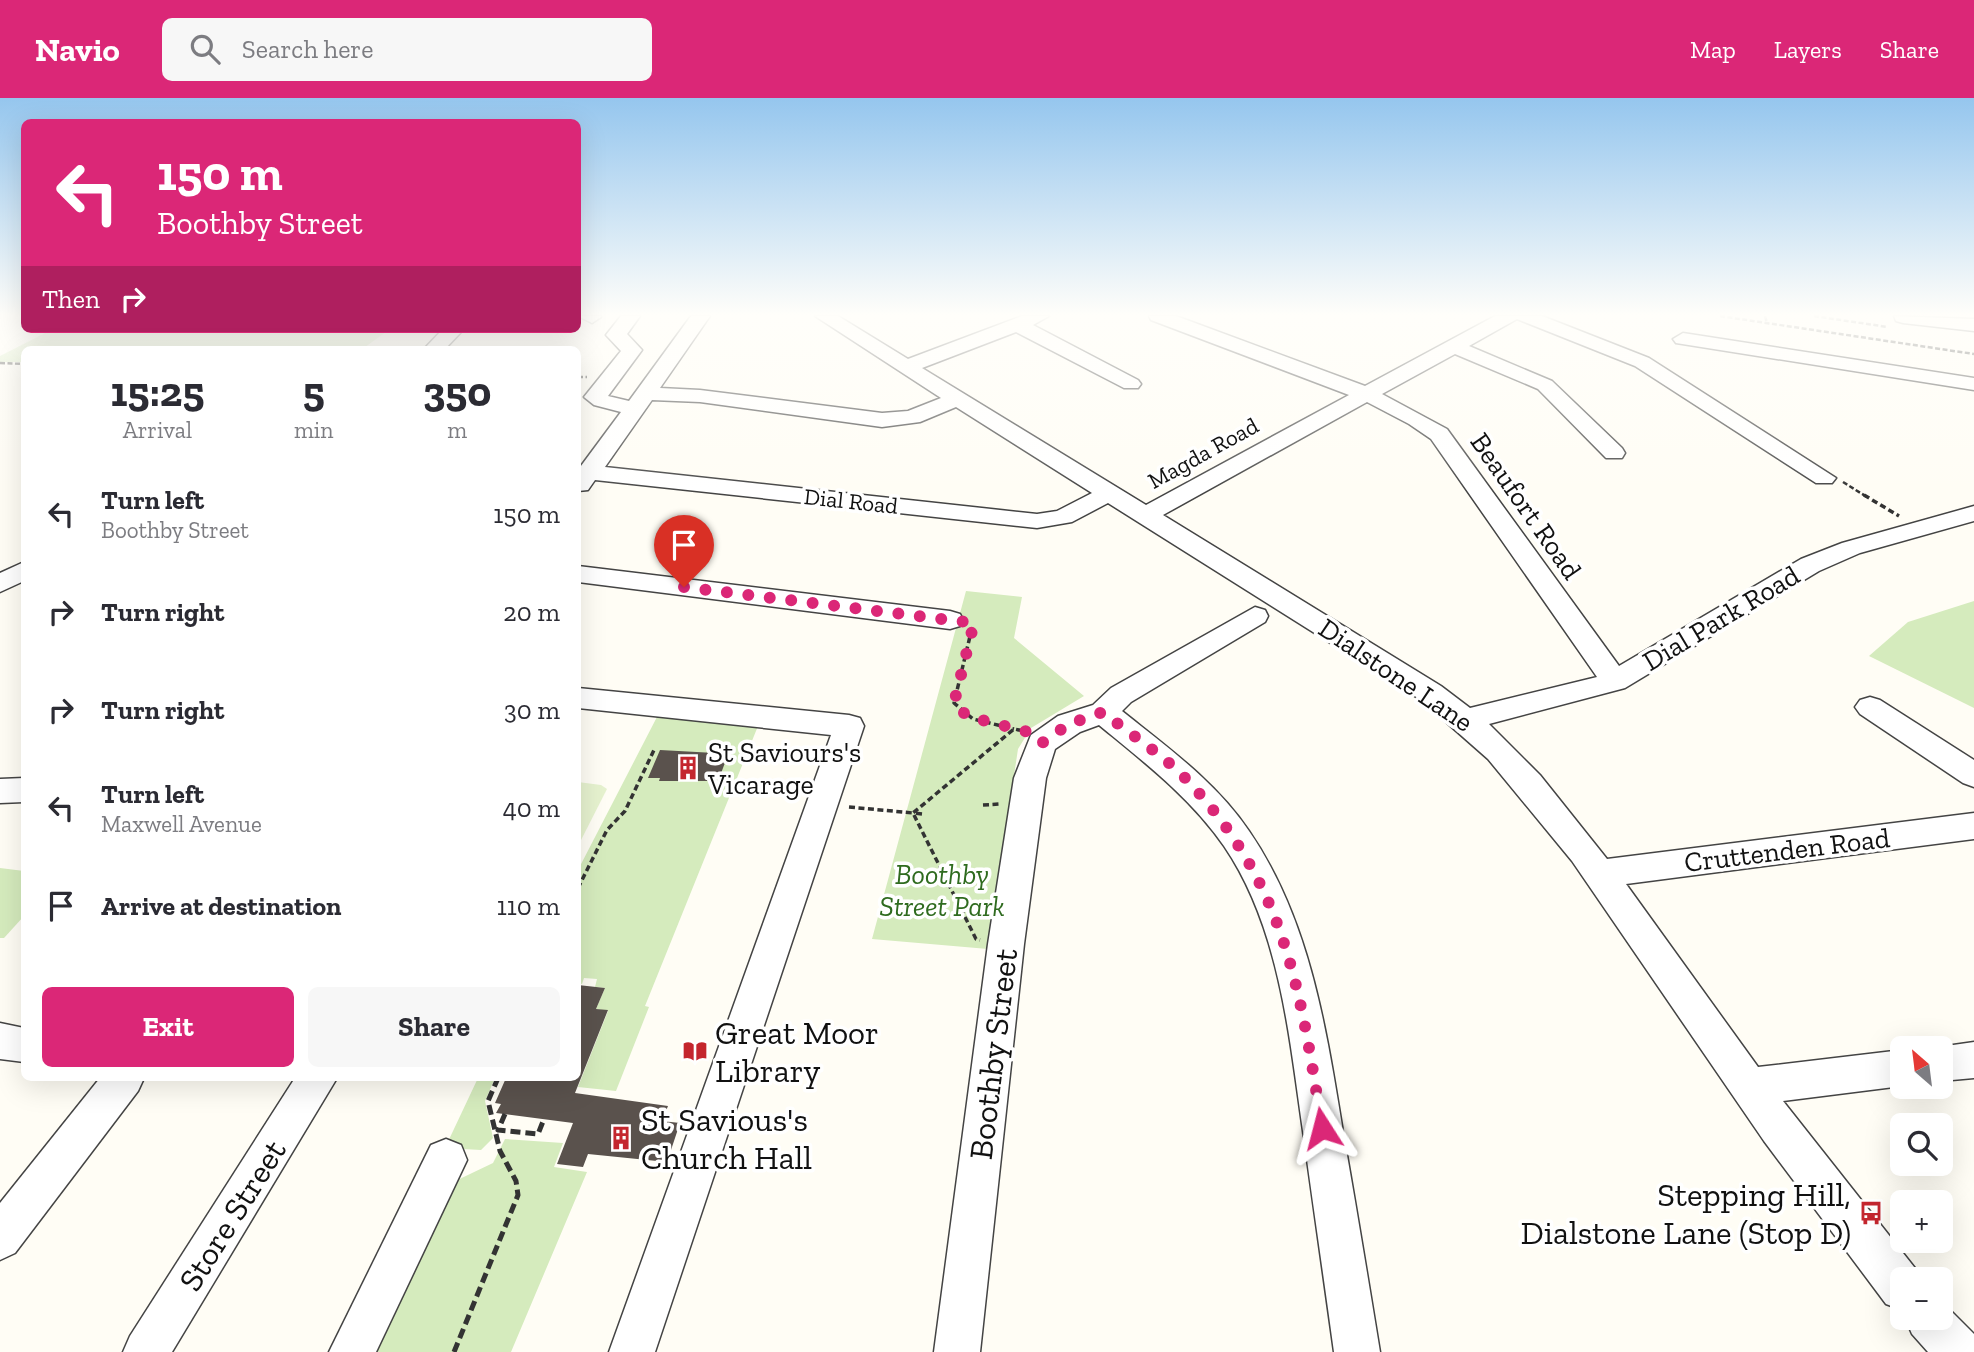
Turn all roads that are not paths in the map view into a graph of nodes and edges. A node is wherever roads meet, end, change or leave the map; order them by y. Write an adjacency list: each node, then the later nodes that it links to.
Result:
1 (613, 375): 14 (street)
2 (658, 375): 14 (street)
3 (918, 375): 13 (street, Dialstone Lane)
4 (1113, 375): 10 (street)
5 (1315, 375): 12 (street, Beaufort Road)
6 (1399, 375): 12 (street, Magda Road)
7 (1520, 375): 15 (street)
8 (1662, 375): 16 (street)
9 (1913, 375): 11 (street)
10 (1131, 384)
11 (1974, 384)
12 (1364, 393): 20 (street, Magda Road); 26 (street, Beaufort Road)
13 (958, 399): 14 (street); 18 (street, Dialstone Lane)
14 (639, 400): 17 (street)
15 (1614, 453)
16 (1824, 478)
17 (583, 480): 18 (street, Dial Road)
18 (1108, 494): 20 (street, Dialstone Lane)
19 (1974, 513): 26 (street, Dial Park Road)
20 (1145, 515): 30 (street, Dialstone Lane)
21 (21, 572): 23 (street)
22 (581, 574): 25 (street)
23 (0, 584)
24 (1255, 616): 29 (street)
25 (950, 620)
26 (1615, 681): 30 (street, Dial Park Road)
27 (581, 698): 50 (street)
28 (1870, 707): 31 (street)
29 (1103, 712): 51 (street, Boothby Street); 52 (street)
30 (1468, 719): 35 (street, Dialstone Lane)
31 (1974, 775)
32 (21, 790): 33 (street)
33 (0, 791)
34 (1974, 826): 35 (street, Cruttenden Road)
35 (1599, 874): 43 (street, Dialstone Lane)
36 (0, 1041): 37 (street)
37 (21, 1044)
38 (1974, 1060): 39 (street)
39 (1953, 1062)
40 (1890, 1069): 43 (street)
41 (122, 1081): 45 (street)
42 (315, 1081): 48 (street, Store Street)
43 (1749, 1087): 46 (street, Dialstone Lane)
44 (446, 1160): 49 (street)
45 (0, 1238)
46 (1890, 1272)
47 (1939, 1330): 53 (street)
48 (146, 1352)
49 (352, 1352)
50 (632, 1352)
51 (957, 1352)
52 (1357, 1352)
53 (1959, 1352)

